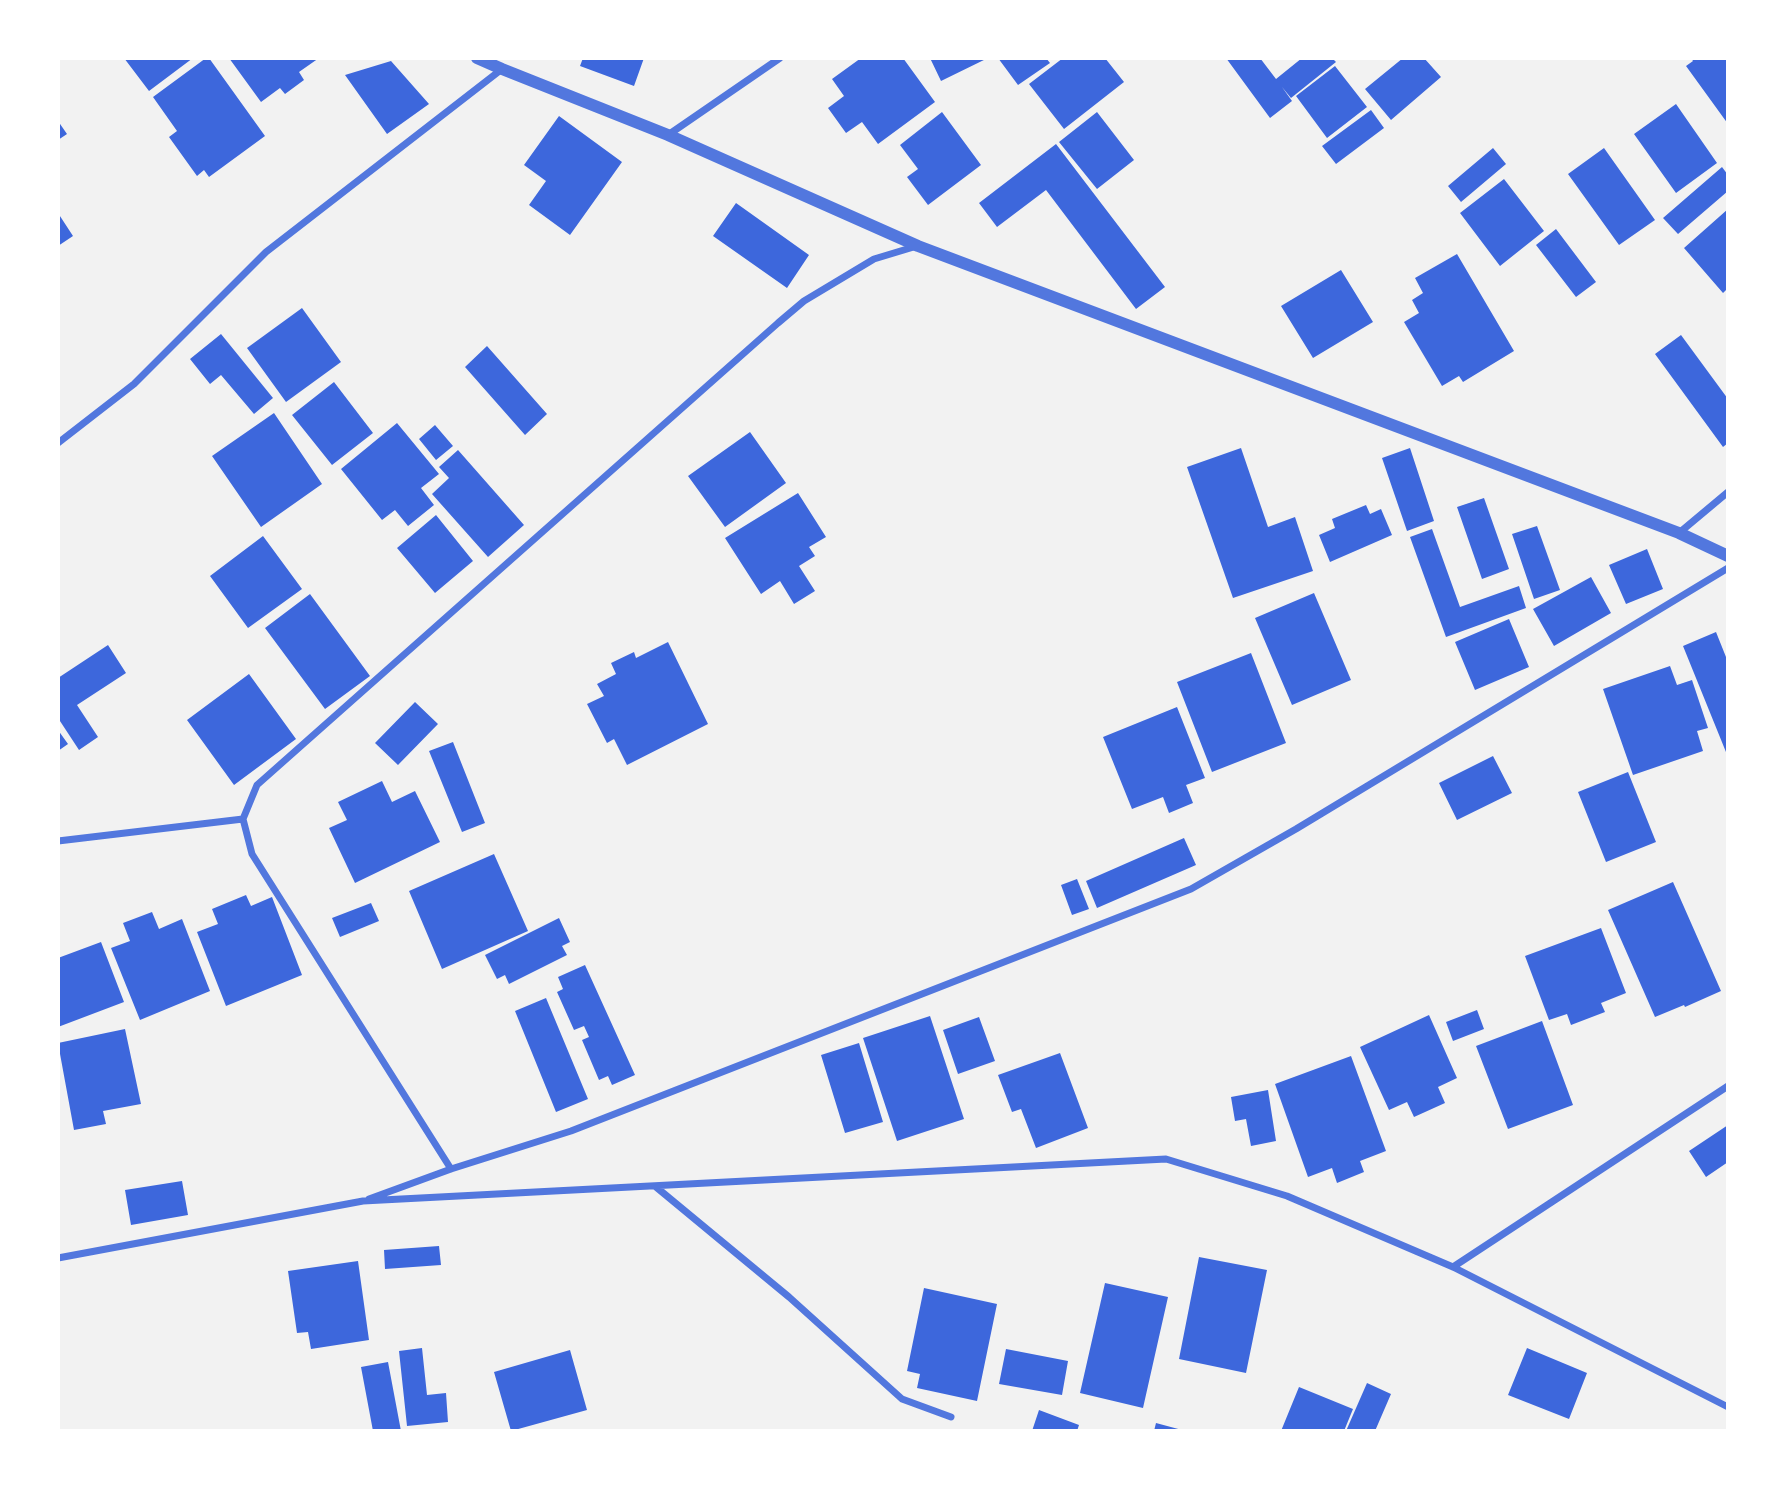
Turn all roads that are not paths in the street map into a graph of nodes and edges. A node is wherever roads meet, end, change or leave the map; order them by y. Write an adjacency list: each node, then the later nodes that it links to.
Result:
1 (477, 58): 3 (street)
2 (780, 58): 4 (street)
3 (502, 69): 4 (street); 6 (street)
4 (668, 135): 5 (street)
5 (918, 246): 8 (street); 11 (street)
6 (58, 443)
7 (1728, 492): 8 (street)
8 (1679, 533): 9 (street)
9 (1728, 556)
10 (1728, 568): 14 (street)
11 (243, 819): 12 (street); 14 (street)
12 (58, 841)
13 (1728, 1086): 18 (street)
14 (451, 1169): 16 (street)
15 (656, 1186): 16 (street); 18 (street); 20 (street)
16 (363, 1201): 17 (street)
17 (58, 1258)
18 (1453, 1267): 19 (street)
19 (1728, 1407)
20 (951, 1417)

